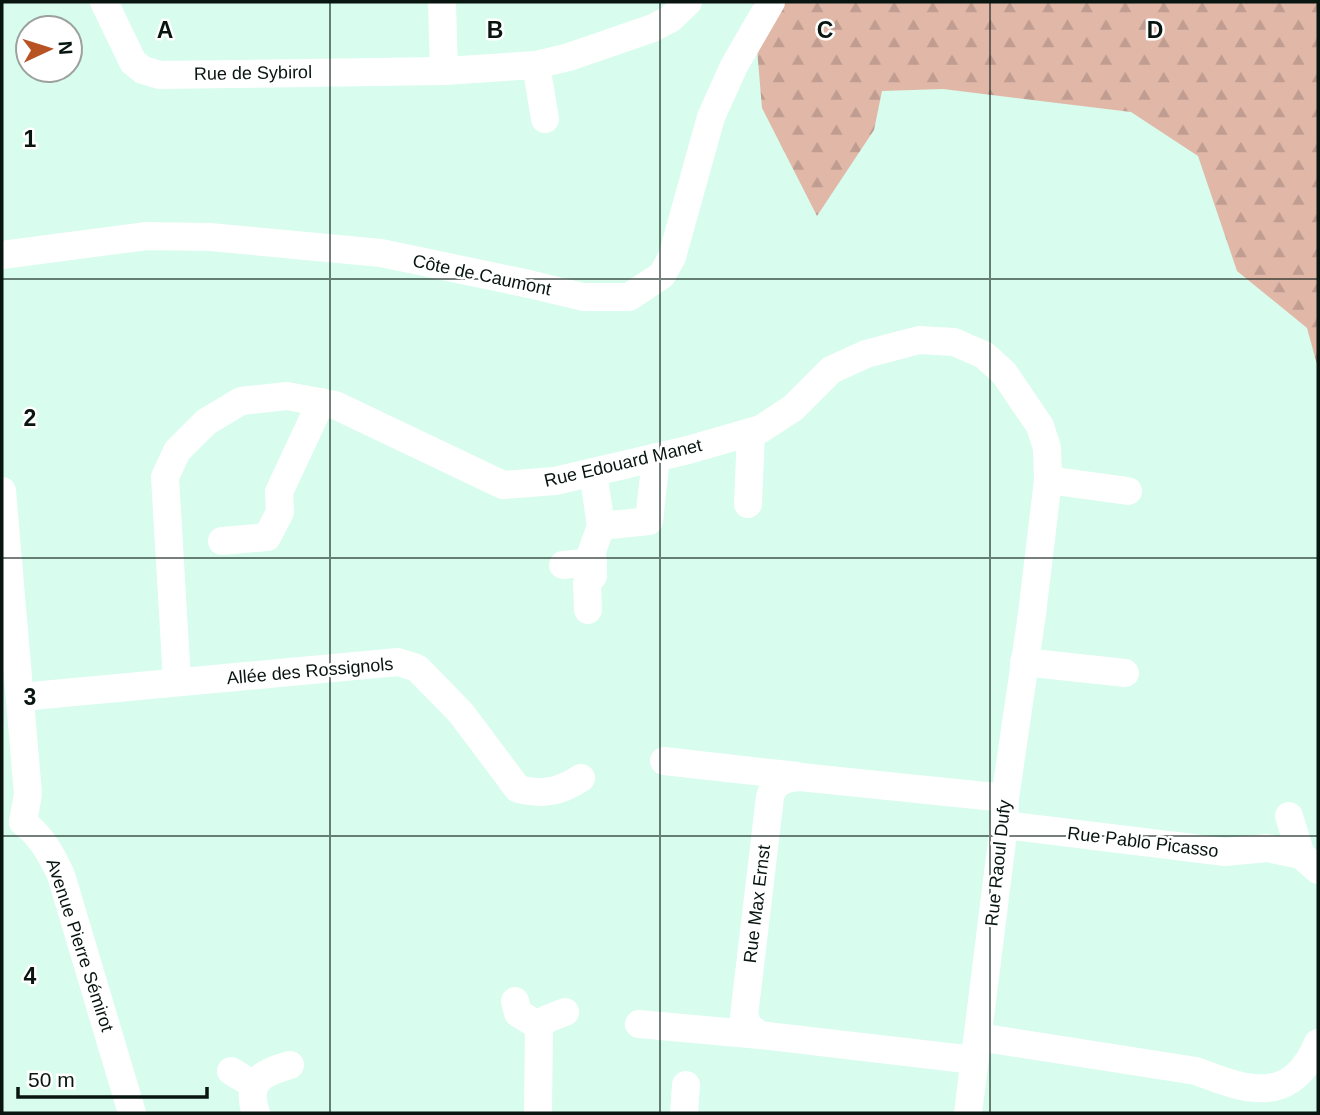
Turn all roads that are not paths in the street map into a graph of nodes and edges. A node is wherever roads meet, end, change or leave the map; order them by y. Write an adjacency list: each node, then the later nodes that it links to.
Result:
1 (103, 2): 6 (street, Rue de Sybirol)
2 (442, 2): 6 (street)
3 (688, 2): 5 (street, Rue de Sybirol)
4 (771, 2): 8 (street, Côte de Caumont)
5 (536, 65): 6 (street, Rue de Sybirol); 7 (street)
6 (444, 71)
7 (545, 119)
8 (2, 255)
9 (321, 402): 12 (street, Rue Edouard Manet); 18 (street); 25 (street, Rue Edouard Manet)
10 (751, 432): 11 (street, Rue Edouard Manet); 13 (street, Rue Edouard Manet); 16 (street)
11 (656, 457): 12 (street, Rue Edouard Manet); 17 (street)
12 (593, 472): 17 (street)
13 (1048, 480): 15 (street); 22 (street, Rue Edouard Manet)
14 (2, 491): 26 (street, Avenue Pierre Sémirot)
15 (1128, 491)
16 (748, 504)
17 (601, 526): 19 (street)
18 (222, 541)
19 (593, 562): 20 (street); 21 (street)
20 (563, 565)
21 (588, 610)
22 (1032, 614): 23 (street, Rue Raoul Dufy)
23 (1024, 662): 24 (street); 30 (street, Rue Raoul Dufy)
24 (1125, 673)
25 (177, 681): 26 (street, Allée des Rossignols); 29 (street, Allée des Rossignols)
26 (21, 697): 32 (street, Avenue Pierre Sémirot)
27 (664, 761): 28 (street)
28 (800, 776): 30 (street); 38 (street, Rue Max Ernst)
29 (581, 778)
30 (1004, 811): 33 (street, Rue Pablo Picasso); 40 (street, Rue Raoul Dufy)
31 (1289, 816): 33 (street)
32 (13, 822): 44 (street, Avenue Pierre Sémirot)
33 (1310, 862)
34 (515, 1001): 37 (street)
35 (565, 1012): 37 (street)
36 (639, 1024): 38 (street)
37 (539, 1026): 46 (street)
38 (760, 1035): 40 (street)
39 (1318, 1043): 43 (street)
40 (976, 1049): 43 (street); 48 (street, Rue Raoul Dufy)
41 (290, 1065): 45 (street)
42 (686, 1085): 47 (street)
43 (1282, 1085): 49 (street)
44 (132, 1113)
45 (256, 1113)
46 (538, 1113)
47 (684, 1113)
48 (968, 1113)
49 (1263, 1113)

